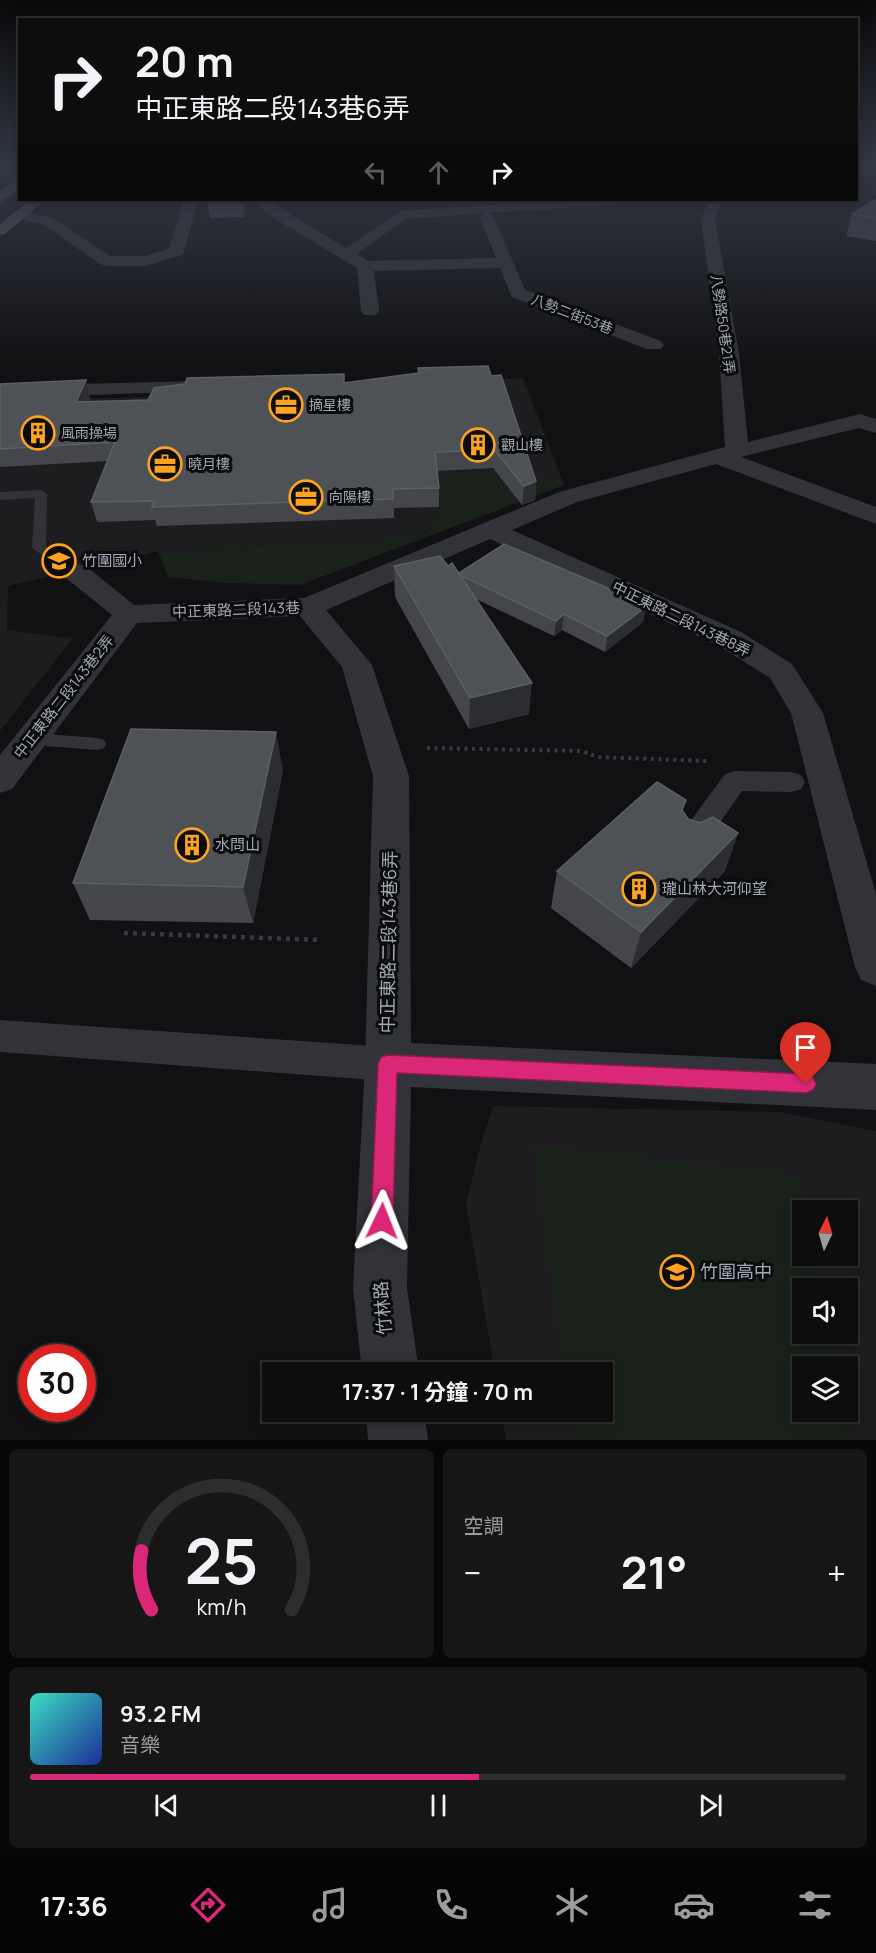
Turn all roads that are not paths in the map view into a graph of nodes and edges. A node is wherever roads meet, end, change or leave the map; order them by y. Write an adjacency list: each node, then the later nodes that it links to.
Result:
1 (63, 231): 2 (street)
2 (182, 231)
3 (308, 231): 7 (street)
4 (379, 231): 7 (street)
5 (493, 231): 8 (street, 八勢二街53巷)
6 (710, 231): 15 (street, 八勢路50巷21弄)
7 (347, 254): 9 (street)
8 (506, 263): 9 (street); 11 (street, 八勢二街53巷)
9 (364, 266): 10 (street)
10 (370, 311)
11 (654, 345)
12 (224, 386): 13 (street)
13 (0, 392)
14 (876, 426): 15 (street, 中正東路二段143巷)
15 (728, 454): 17 (street); 18 (street, 中正東路二段143巷)
16 (0, 496): 19 (lane)
17 (876, 516)
18 (491, 530): 20 (street, 中正東路二段143巷); 27 (street, 中正東路二段143巷8弄)
19 (76, 572): 21 (street)
20 (309, 607): 21 (street, 中正東路二段143巷); 29 (street, 中正東路二段143巷6弄)
21 (128, 614): 22 (street, 中正東路二段143巷2弄)
22 (32, 739): 23 (lane); 24 (street, 中正東路二段143巷2弄)
23 (98, 744)
24 (0, 780)
25 (791, 782): 26 (street)
26 (687, 846)
27 (876, 967)
28 (0, 1036): 29 (street)
29 (388, 1064): 30 (street); 31 (street, 竹林路)
30 (876, 1087)
31 (389, 1362)
32 (396, 1422): 33 (street)
33 (398, 1440)

